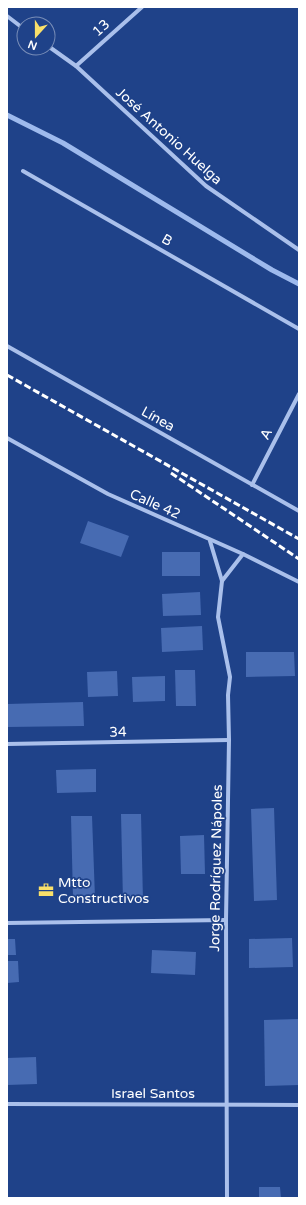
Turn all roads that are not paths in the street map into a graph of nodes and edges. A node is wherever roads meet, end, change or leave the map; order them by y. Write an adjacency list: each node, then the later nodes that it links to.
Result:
1 (142, 7): 5 (street, 13)
2 (7, 16): 3 (street)
3 (16, 23)
4 (56, 52): 5 (street, José Antonio Huelga)
5 (76, 66): 7 (street, José Antonio Huelga)
6 (23, 170): 8 (street, B)
7 (299, 250)
8 (299, 329)
9 (7, 346): 12 (street, Línea)
10 (299, 394): 12 (street, A)
11 (7, 438): 14 (street, Calle 42)
12 (252, 485): 13 (street, Línea)
13 (299, 511)
14 (210, 541): 15 (street, Calle 42); 16 (street, Jorge Rodríguez Nápoles)
15 (243, 554): 16 (street); 17 (street, Calle 42)
16 (222, 581): 18 (street, Jorge Rodríguez Nápoles)
17 (299, 582)
18 (229, 740): 19 (street, 34); 20 (street, Jorge Rodríguez Nápoles)
19 (7, 744)
20 (226, 920): 21 (street); 23 (street, Jorge Rodríguez Nápoles)
21 (7, 923)
22 (7, 1104): 23 (street, Israel Santos)
23 (226, 1104): 24 (street, Israel Santos); 25 (street, Jorge Rodríguez Nápoles)
24 (299, 1105)
25 (227, 1198)

